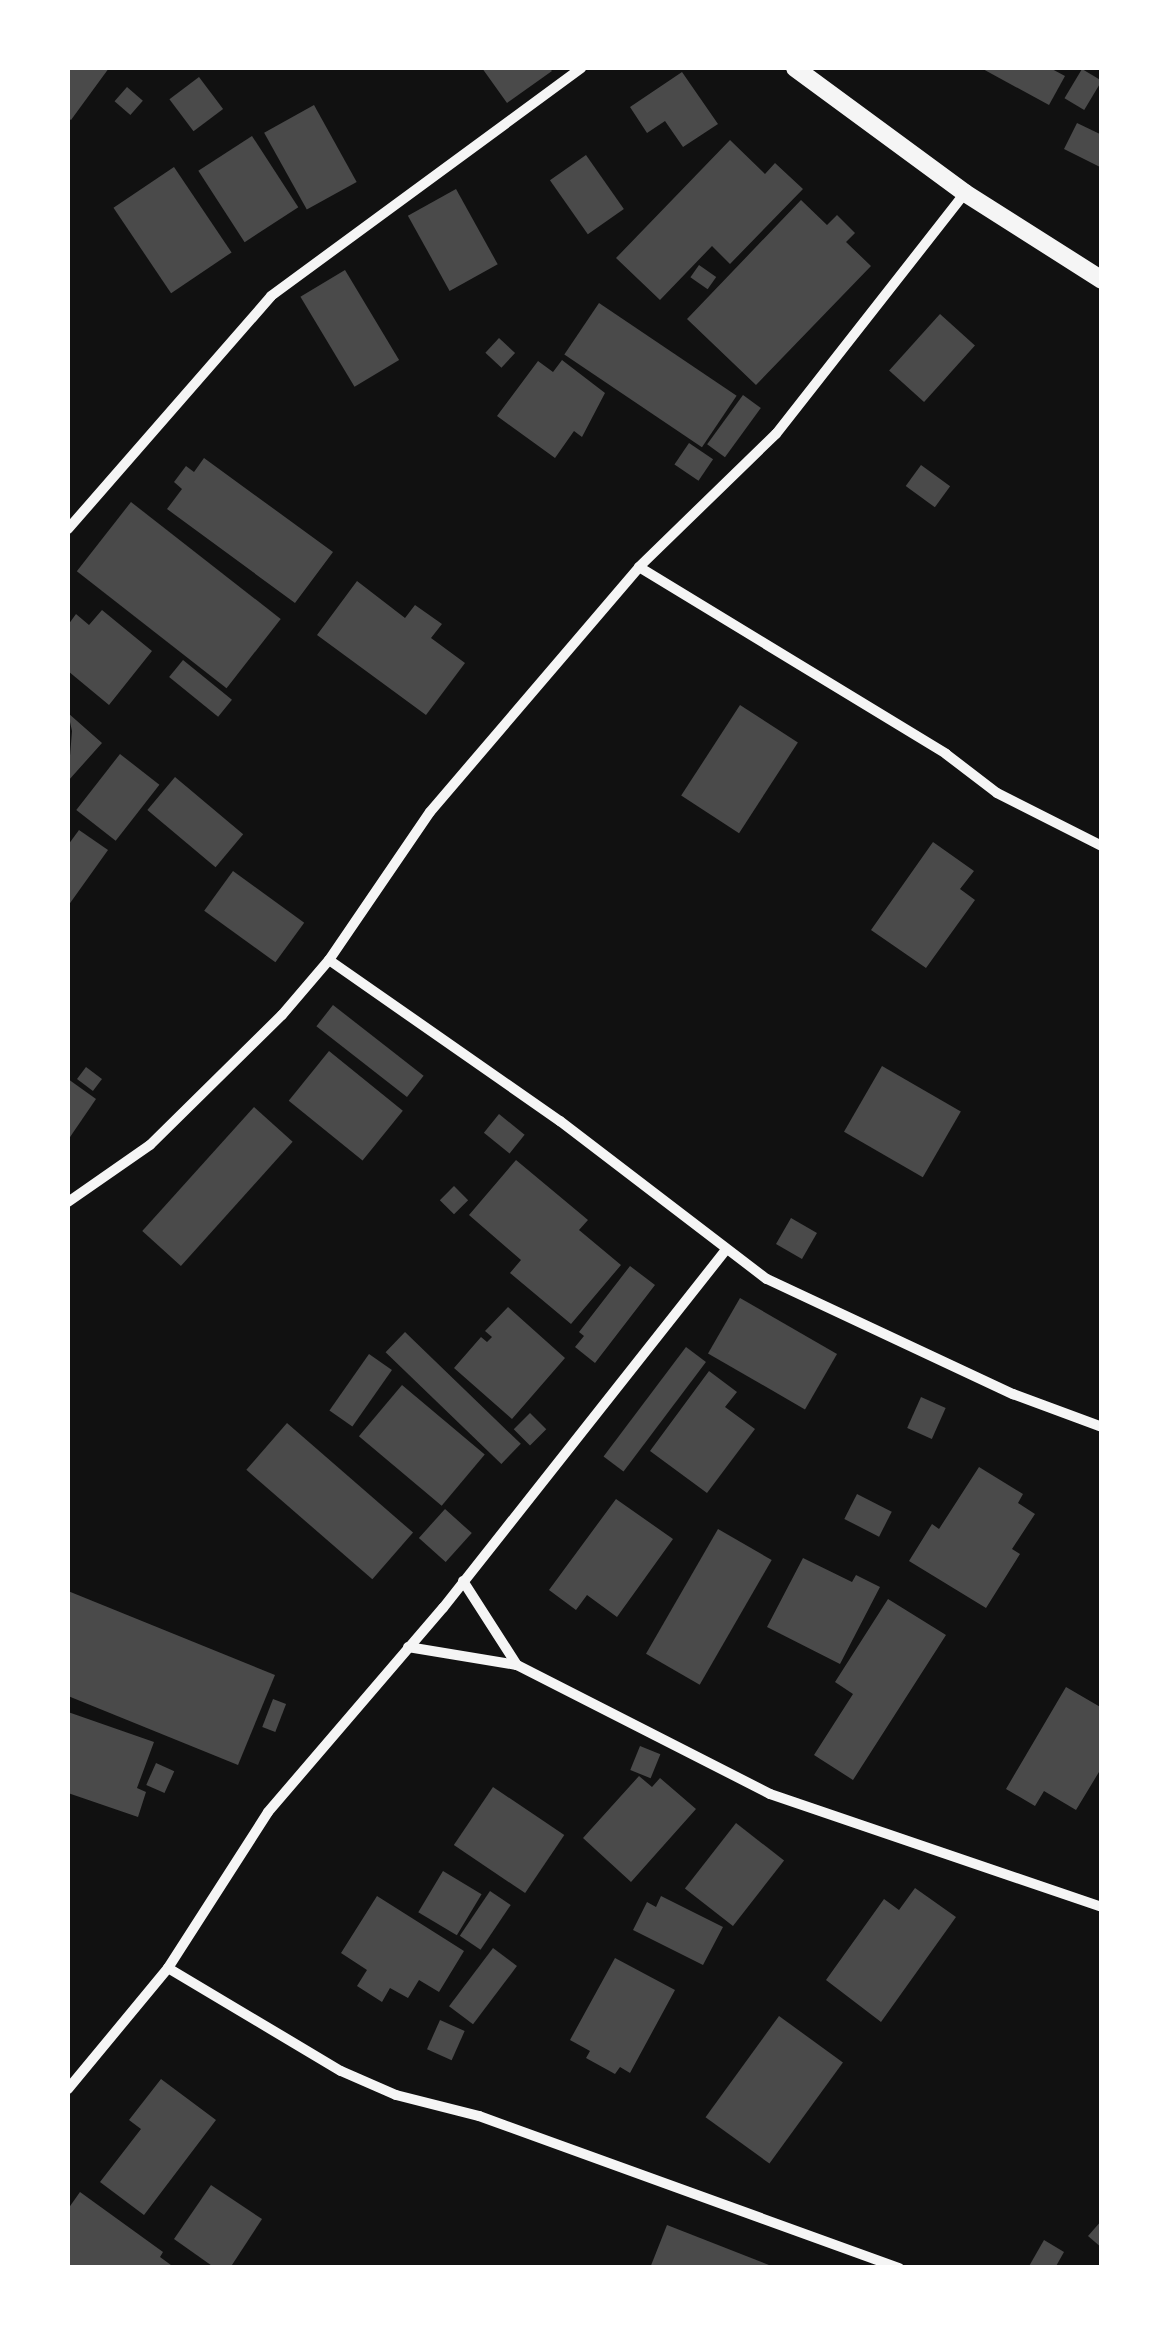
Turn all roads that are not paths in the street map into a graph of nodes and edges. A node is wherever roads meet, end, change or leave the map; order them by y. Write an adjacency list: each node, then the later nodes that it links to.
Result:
1 (581, 68): 5 (street)
2 (796, 68): 3 (street)
3 (965, 193): 4 (street); 6 (street)
4 (1102, 280)
5 (68, 528)
6 (640, 567): 7 (street); 8 (street)
7 (1102, 846)
8 (329, 960): 9 (street); 10 (street)
9 (68, 1202)
10 (726, 1250): 11 (street); 12 (street)
11 (1102, 1427)
12 (464, 1581): 13 (street); 14 (street)
13 (408, 1647): 14 (street); 16 (street)
14 (517, 1665): 15 (street)
15 (1102, 1908)
16 (168, 1968): 17 (street); 18 (street)
17 (68, 2088)
18 (899, 2268)

